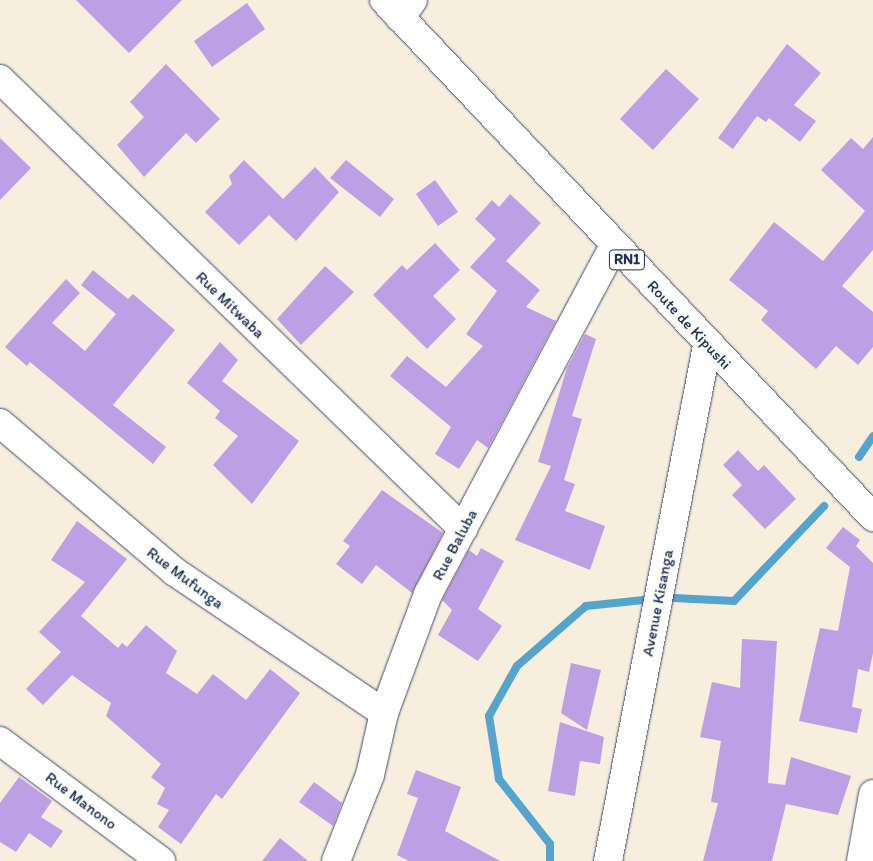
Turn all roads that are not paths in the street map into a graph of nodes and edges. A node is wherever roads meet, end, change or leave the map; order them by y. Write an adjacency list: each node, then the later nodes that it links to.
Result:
1 (399, 6): 3 (main road, Route de Kipushi / RN1)
2 (0, 79): 7 (main road, Rue Mitwaba)
3 (614, 246): 4 (main road, Route de Kipushi / RN1); 7 (main road, Rue Baluba)
4 (707, 346): 6 (main road, Route de Kipushi / RN1); 13 (main road, Avenue Kisanga)
5 (0, 423): 8 (main road, Rue Mufunga)
6 (873, 517)
7 (463, 529): 8 (main road, Rue Baluba)
8 (384, 713): 12 (main road, Rue Baluba)
9 (0, 742): 11 (main road, Rue Manono)
10 (873, 794): 14 (main road)
11 (162, 861)
12 (336, 861)
13 (608, 861)
14 (861, 861)

